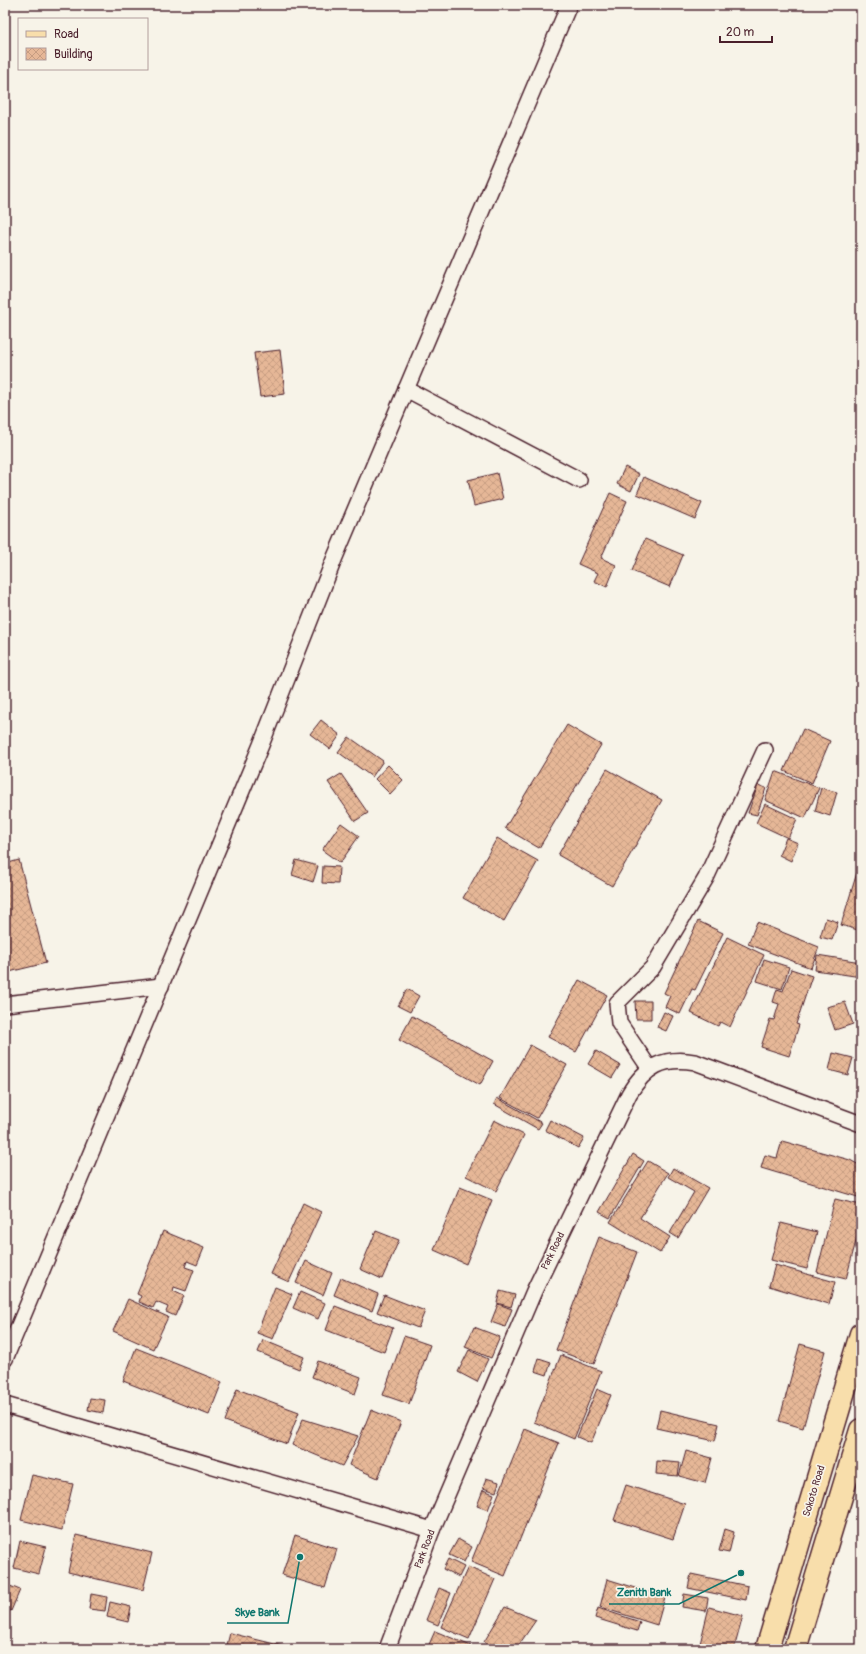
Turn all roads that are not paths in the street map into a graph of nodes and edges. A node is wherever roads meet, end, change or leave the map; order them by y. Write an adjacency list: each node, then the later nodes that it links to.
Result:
1 (569, 5): 2 (street)
2 (406, 389): 3 (street); 5 (street)
3 (579, 480)
4 (765, 750): 7 (street)
5 (161, 986): 6 (street); 10 (street)
6 (5, 1004)
7 (650, 1069): 8 (street, Park Road); 13 (street, Park Road)
8 (861, 1124)
9 (861, 1334): 15 (main road, Sokoto Road)
10 (5, 1359)
11 (5, 1405): 13 (street)
12 (861, 1430): 16 (main road)
13 (432, 1530): 14 (street, Park Road)
14 (387, 1649)
15 (767, 1649)
16 (795, 1649)

